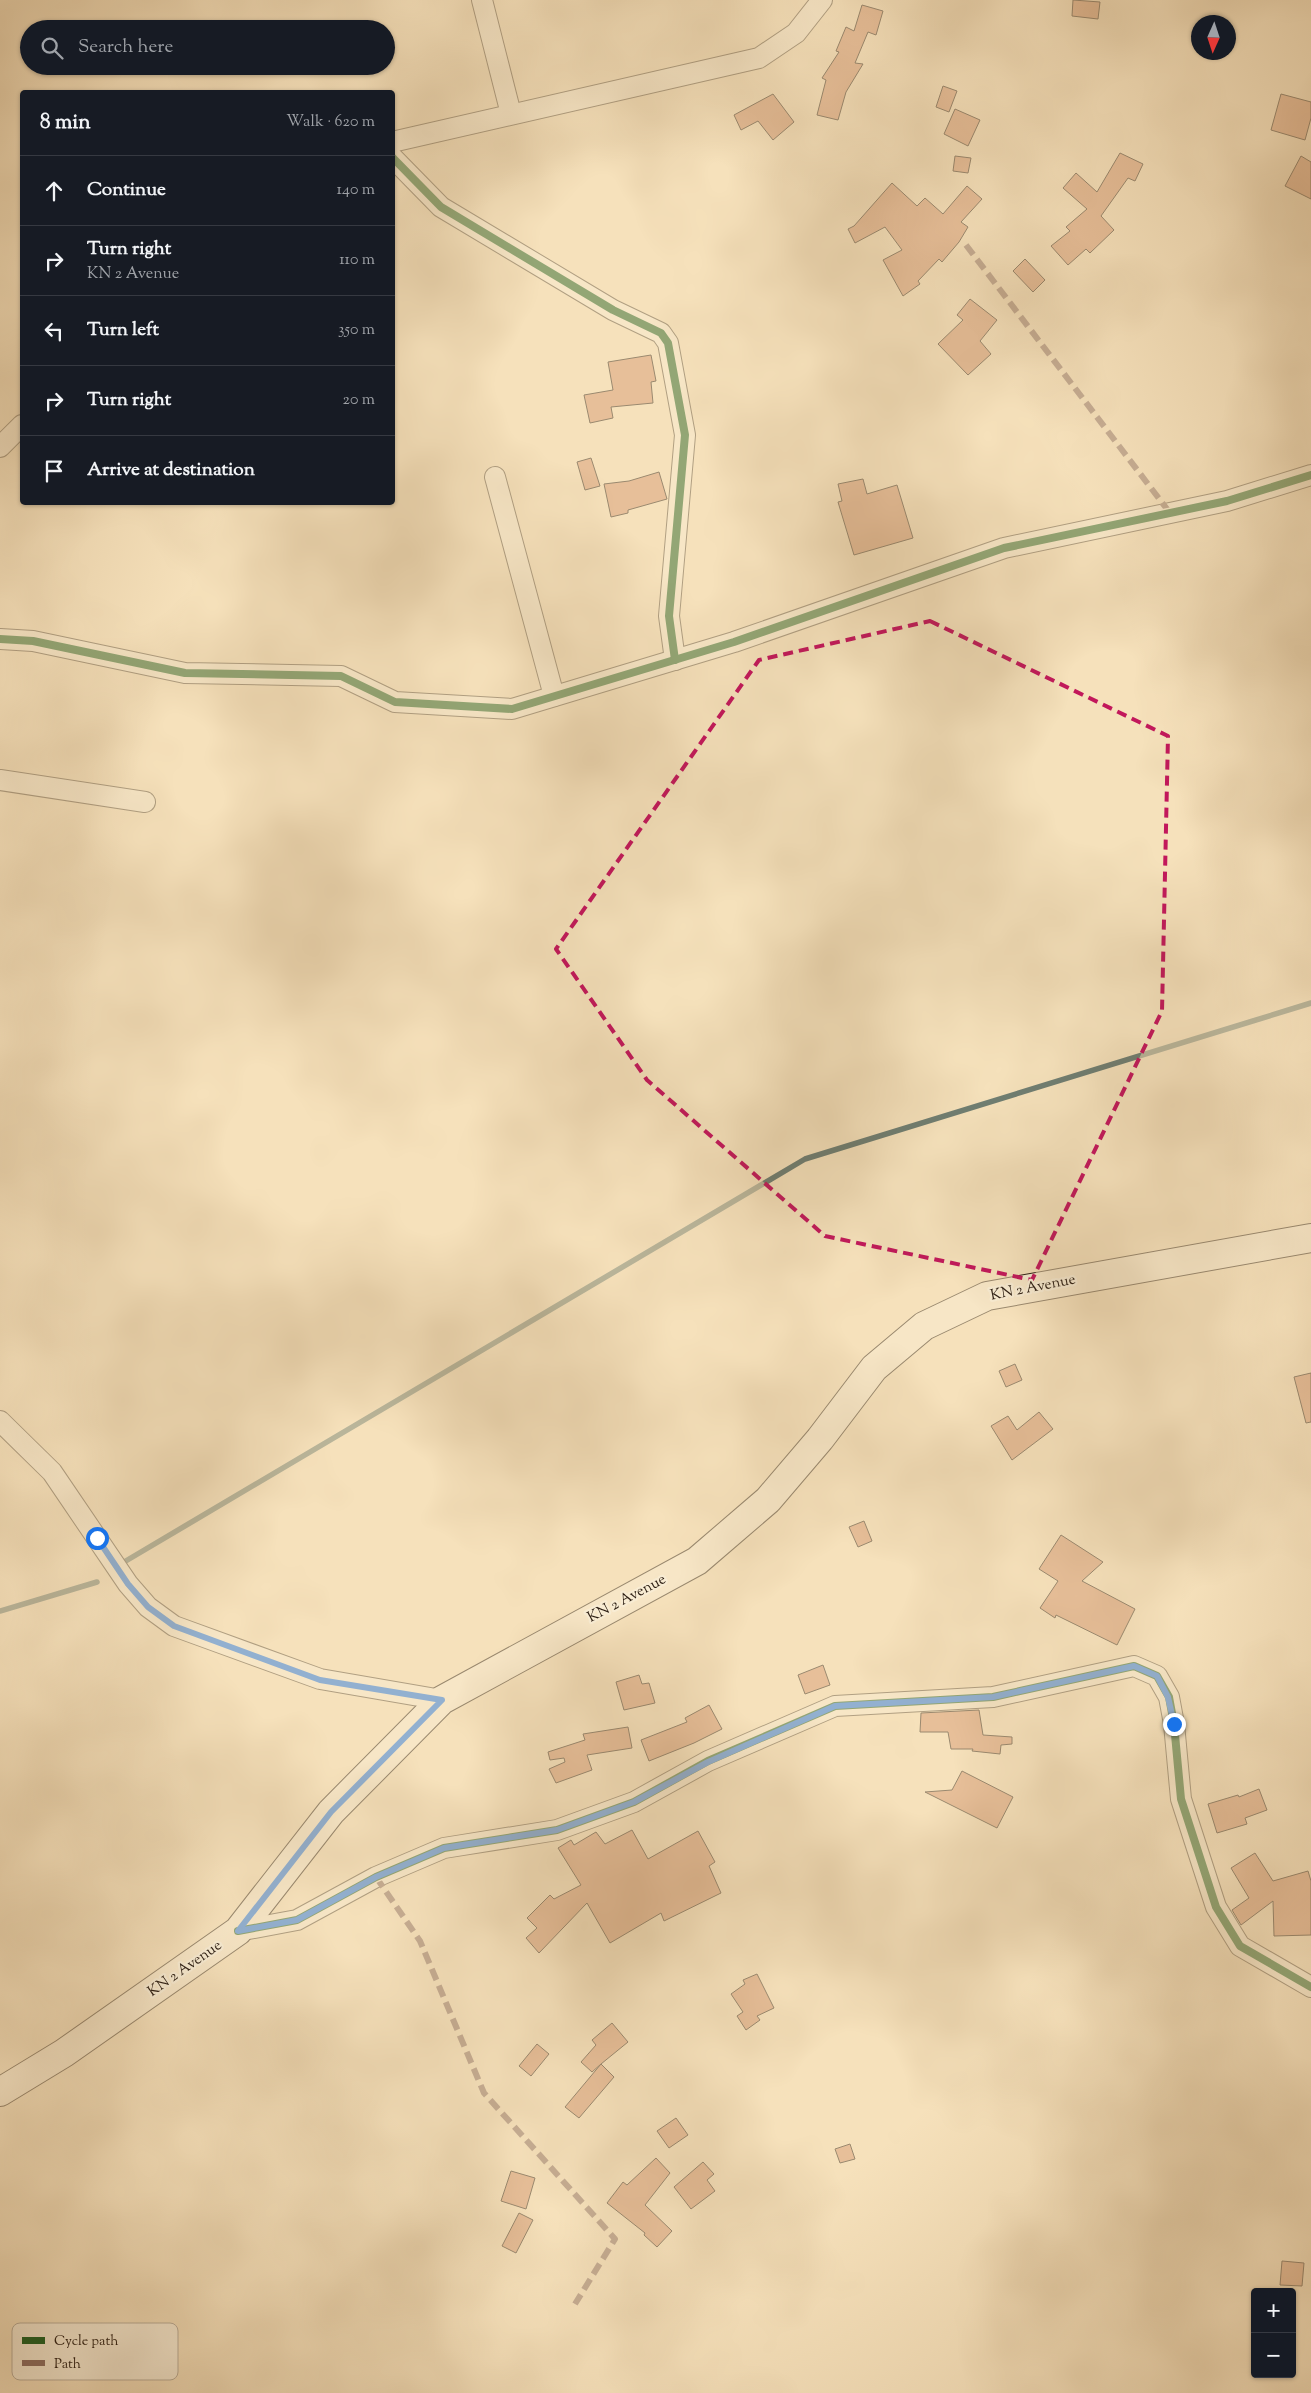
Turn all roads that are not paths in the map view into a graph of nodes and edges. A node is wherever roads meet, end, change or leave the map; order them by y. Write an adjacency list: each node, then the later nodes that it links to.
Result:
1 (482, 0): 3 (street)
2 (822, 0): 3 (street)
3 (511, 114): 4 (street)
4 (395, 141)
5 (395, 160): 11 (street)
6 (20, 428): 7 (street)
7 (0, 447)
8 (1311, 475): 11 (street)
9 (495, 477): 12 (street)
10 (0, 639): 12 (street)
11 (674, 660): 12 (street)
12 (554, 696)
13 (0, 780): 14 (street)
14 (145, 802)
15 (1311, 1238): 17 (main road, KN 2 Avenue)
16 (0, 1421): 17 (street)
17 (442, 1700): 18 (main road, KN 2 Avenue)
18 (238, 1931): 19 (street); 20 (main road, KN 2 Avenue)
19 (1311, 1987)
20 (0, 2092)

